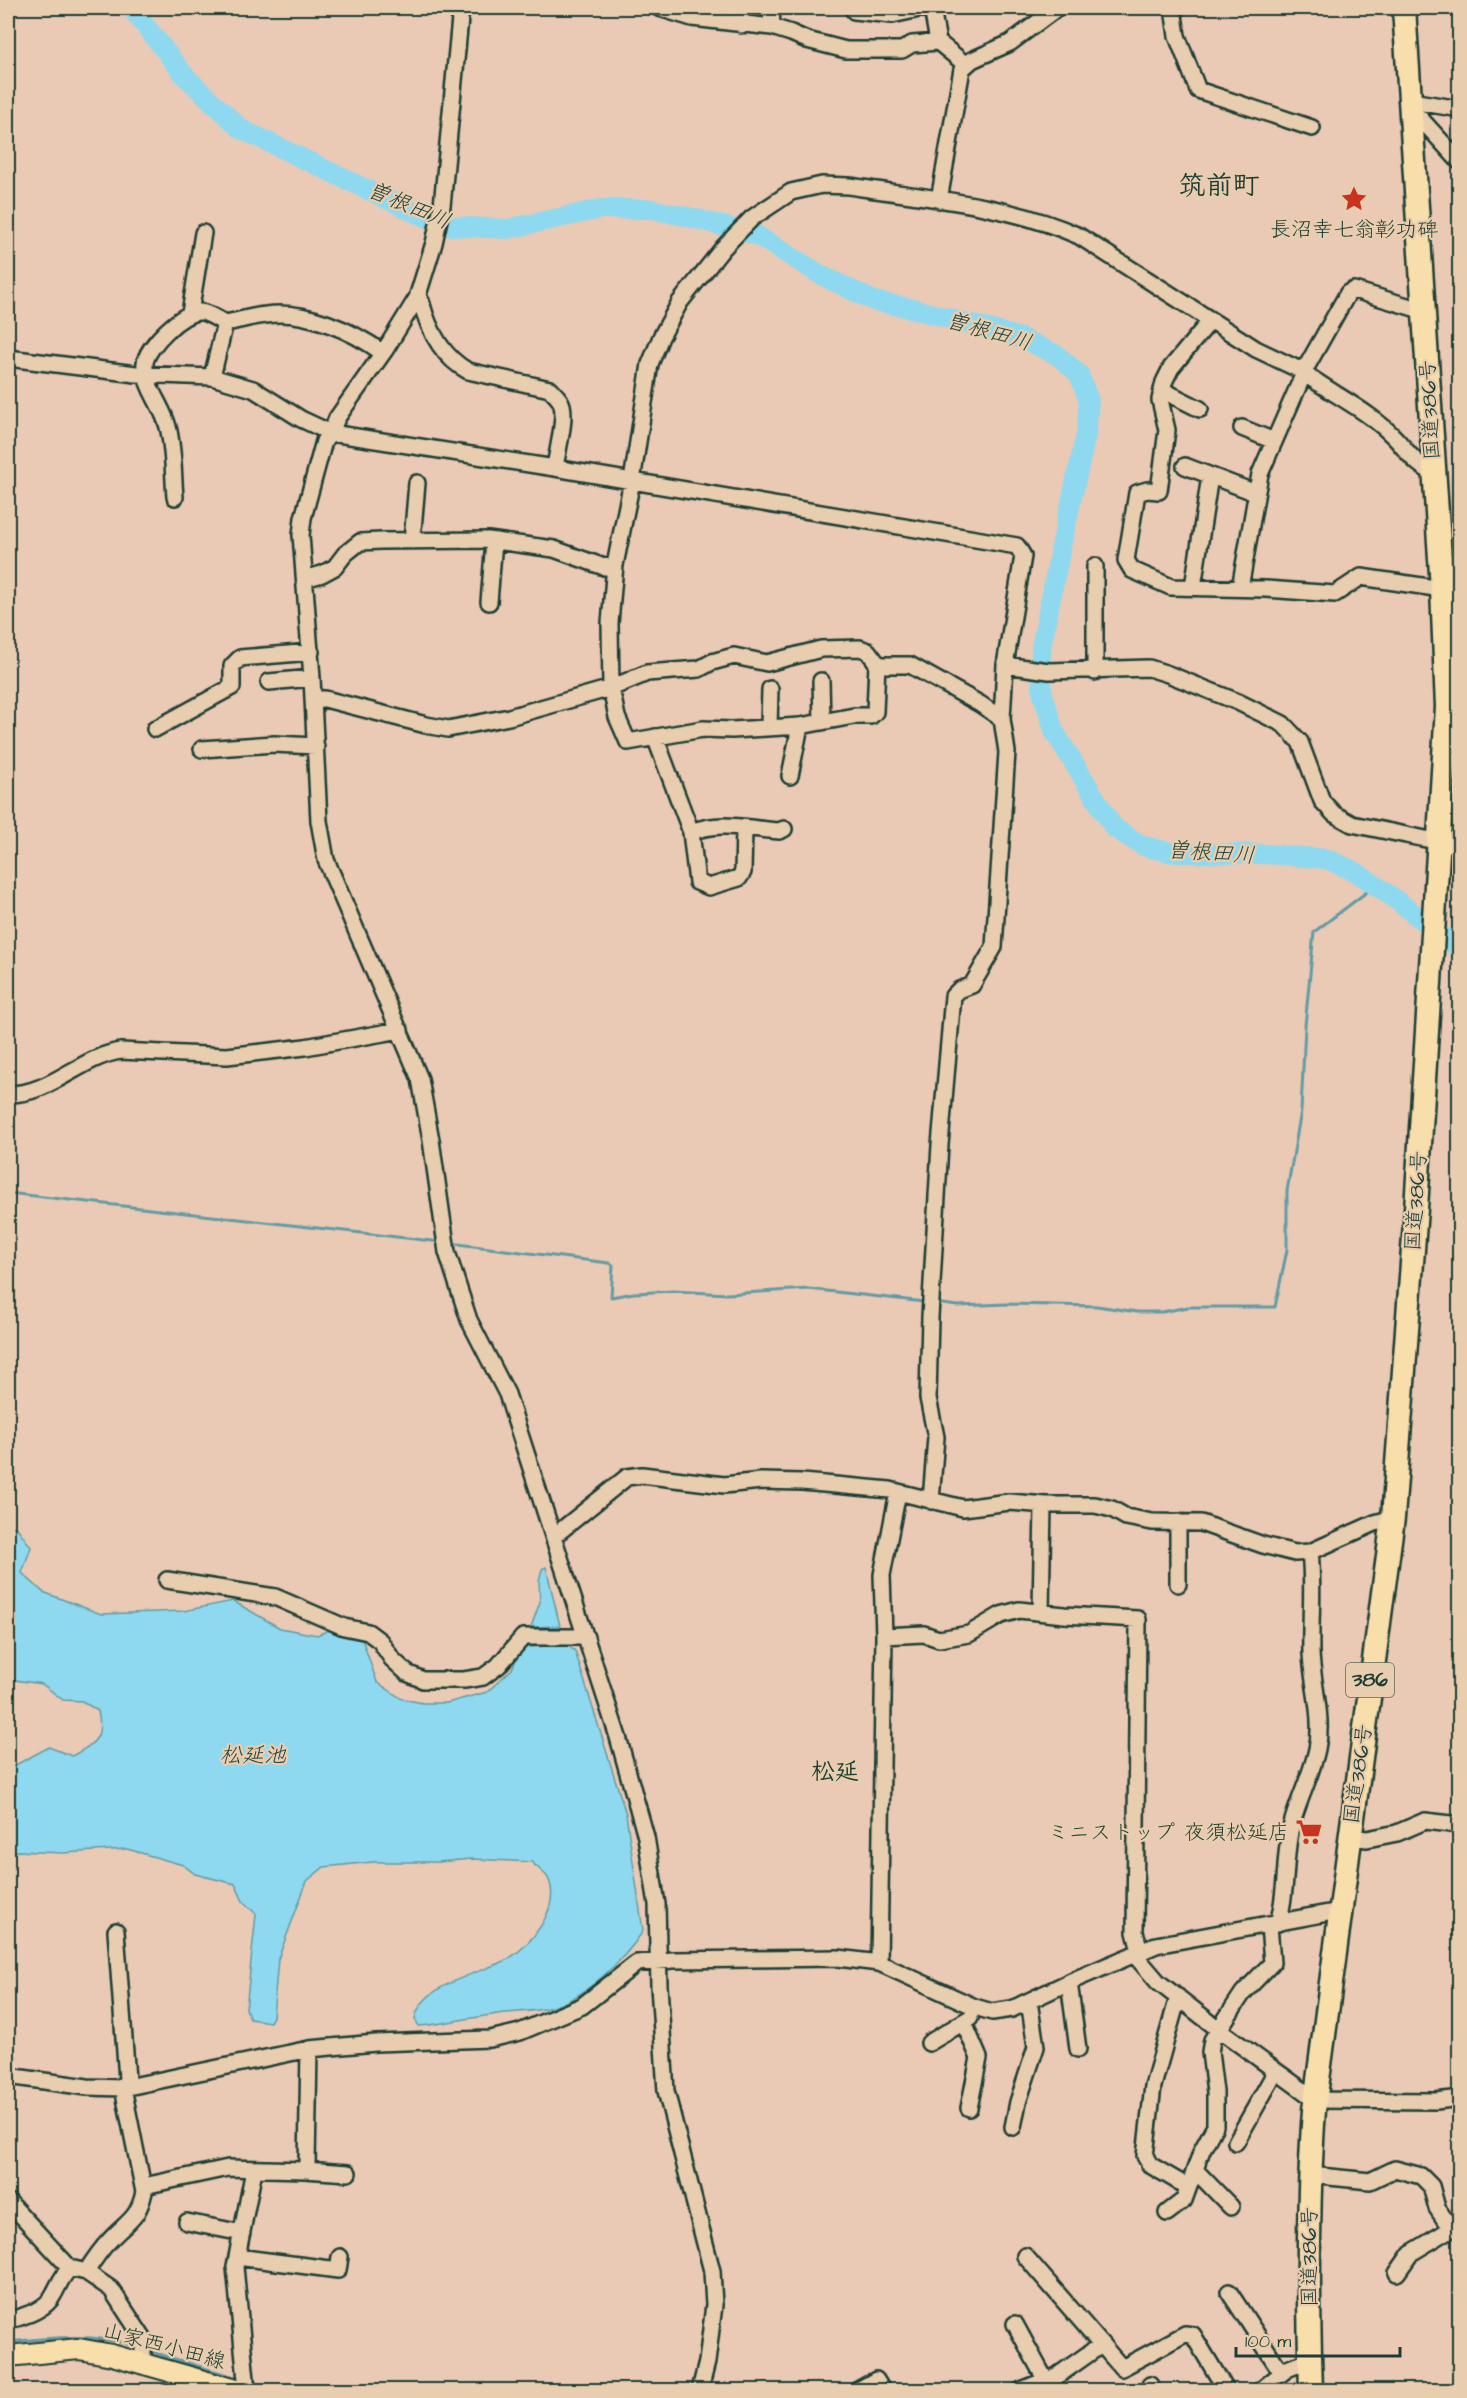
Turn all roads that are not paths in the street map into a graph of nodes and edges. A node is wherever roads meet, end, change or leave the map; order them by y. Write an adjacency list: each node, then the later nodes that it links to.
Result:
1 (461, 8): 21 (street)
2 (659, 8): 11 (street)
3 (741, 8): 11 (street)
4 (771, 8): 12 (street)
5 (924, 8): 10 (street)
6 (932, 8): 13 (street)
7 (1057, 8): 14 (street)
8 (1173, 8): 17 (street)
9 (1404, 8): 16 (highway, 国道386号 / 386)
10 (854, 11)
11 (741, 25): 12 (street)
12 (772, 27): 13 (street)
13 (938, 42): 14 (street)
14 (965, 64): 19 (street)
15 (1460, 109): 16 (street)
16 (1412, 110): 18 (street); 22 (highway, 国道386号 / 386)
17 (1312, 128)
18 (1460, 162)
19 (939, 200): 24 (street); 40 (street)
20 (203, 233): 23 (street)
21 (417, 298): 26 (street); 37 (street)
22 (1424, 311): 28 (street); 38 (highway, 国道386号 / 386)
23 (190, 313): 25 (street); 29 (street)
24 (1210, 321): 28 (street); 31 (street)
25 (225, 323): 26 (street); 30 (street)
26 (382, 353): 34 (street)
27 (8, 358): 29 (street)
28 (1302, 371): 35 (street); 38 (street)
29 (146, 375): 30 (street); 43 (street)
30 (212, 377): 34 (street)
31 (1162, 390): 32 (street); 49 (street)
32 (1200, 409)
33 (1242, 428): 35 (street)
34 (331, 433): 37 (street); 48 (street)
35 (1274, 441): 42 (street)
36 (1185, 466): 39 (street)
37 (555, 468): 40 (street)
38 (1434, 472): 51 (highway, 国道386号 / 386)
39 (1210, 476): 42 (street); 49 (street)
40 (632, 481): 46 (street); 55 (street)
41 (417, 483): 44 (street)
42 (1256, 493): 50 (street)
43 (175, 497)
44 (412, 541): 45 (street); 48 (street)
45 (494, 541): 46 (street); 52 (street)
46 (615, 565): 60 (street)
47 (1095, 567): 56 (street)
48 (305, 579): 53 (street)
49 (1193, 587): 50 (street)
50 (1240, 588): 51 (street)
51 (1442, 589): 75 (highway, 国道386号 / 386)
52 (489, 602)
53 (311, 652): 57 (street); 67 (street)
54 (877, 663): 60 (street); 63 (street); 64 (street)
55 (1011, 667): 56 (street); 63 (street)
56 (1095, 672): 75 (street)
57 (312, 678): 59 (street); 62 (street)
58 (821, 681): 64 (street)
59 (269, 682)
60 (611, 688): 62 (street); 68 (street)
61 (770, 689): 66 (street)
62 (314, 699): 69 (street)
63 (1002, 719): 79 (street)
64 (822, 722): 65 (street)
65 (800, 726): 66 (street); 71 (street)
66 (769, 727): 68 (street)
67 (155, 729)
68 (655, 737): 74 (street)
69 (316, 746): 70 (street); 76 (street)
70 (202, 749)
71 (790, 776)
72 (744, 829): 73 (street); 74 (street); 74 (street)
73 (784, 829)
74 (691, 832)
75 (1450, 844): 81 (highway, 国道386号 / 386)
76 (400, 1030): 77 (street); 83 (street)
77 (8, 1094)
78 (898, 1492): 79 (street); 83 (street); 88 (street)
79 (931, 1501): 80 (street)
80 (1043, 1505): 82 (street); 87 (street)
81 (1393, 1518): 84 (street); 91 (highway, 国道386号 / 386)
82 (1178, 1522): 84 (street); 86 (street)
83 (554, 1536): 89 (street)
84 (1310, 1552): 93 (street)
85 (167, 1580): 89 (street)
86 (1178, 1584)
87 (1041, 1611): 88 (street); 95 (street)
88 (884, 1636): 97 (street)
89 (586, 1637): 96 (street)
90 (1460, 1825): 91 (street)
91 (1349, 1837): 92 (highway, 国道386号 / 386)
92 (1339, 1911): 93 (street); 111 (highway, 国道386号 / 386)
93 (1274, 1924): 95 (street); 103 (street)
94 (116, 1930): 109 (street)
95 (1137, 1952): 98 (street); 99 (street)
96 (659, 1962): 97 (street); 105 (street); 145 (street)
97 (879, 1963): 101 (street)
98 (1069, 1982): 100 (street); 106 (street)
99 (1178, 1997): 103 (street); 121 (street)
100 (1029, 2001): 101 (street); 113 (street)
101 (982, 2009): 102 (street)
102 (964, 2023): 104 (street); 112 (street)
103 (1218, 2028): 107 (street); 117 (street)
104 (929, 2043)
105 (309, 2049): 109 (street); 116 (street)
106 (1078, 2049)
107 (1276, 2071): 111 (street); 114 (street)
108 (8, 2076): 109 (street)
109 (123, 2088): 120 (street)
110 (1460, 2098): 111 (street)
111 (1316, 2100): 119 (highway, 国道386号 / 386)
112 (969, 2108)
113 (1013, 2127)
114 (1236, 2142)
115 (254, 2170): 116 (street); 120 (street); 127 (street)
116 (305, 2170): 118 (street)
117 (1195, 2170): 121 (street); 123 (street)
118 (348, 2173)
119 (1309, 2175): 126 (street); 139 (highway, 国道386号 / 386)
120 (144, 2186): 132 (street)
121 (1188, 2187): 124 (street)
122 (8, 2201): 131 (street)
123 (1231, 2207)
124 (1167, 2213)
125 (187, 2222): 127 (street)
126 (1455, 2227): 133 (street)
127 (242, 2233): 130 (street)
128 (1025, 2256): 137 (street)
129 (340, 2257): 130 (street)
130 (237, 2258): 144 (street)
131 (70, 2268): 132 (street); 135 (street)
132 (86, 2272): 140 (street)
133 (1397, 2273)
134 (1229, 2292): 141 (street)
135 (8, 2320)
136 (1015, 2324): 142 (street)
137 (1101, 2345): 142 (street); 149 (street)
138 (8, 2356): 140 (main road, 山家西小田線)
139 (1310, 2360): 141 (street); 151 (highway, 国道386号 / 386)
140 (142, 2363): 143 (main road, 山家西小田線)
141 (1282, 2373): 150 (street)
142 (1046, 2381): 148 (street)
143 (236, 2391)
144 (247, 2391)
145 (700, 2391)
146 (858, 2391): 147 (street)
147 (882, 2391)
148 (1021, 2391)
149 (1226, 2391)
150 (1261, 2391)
151 (1311, 2391)

